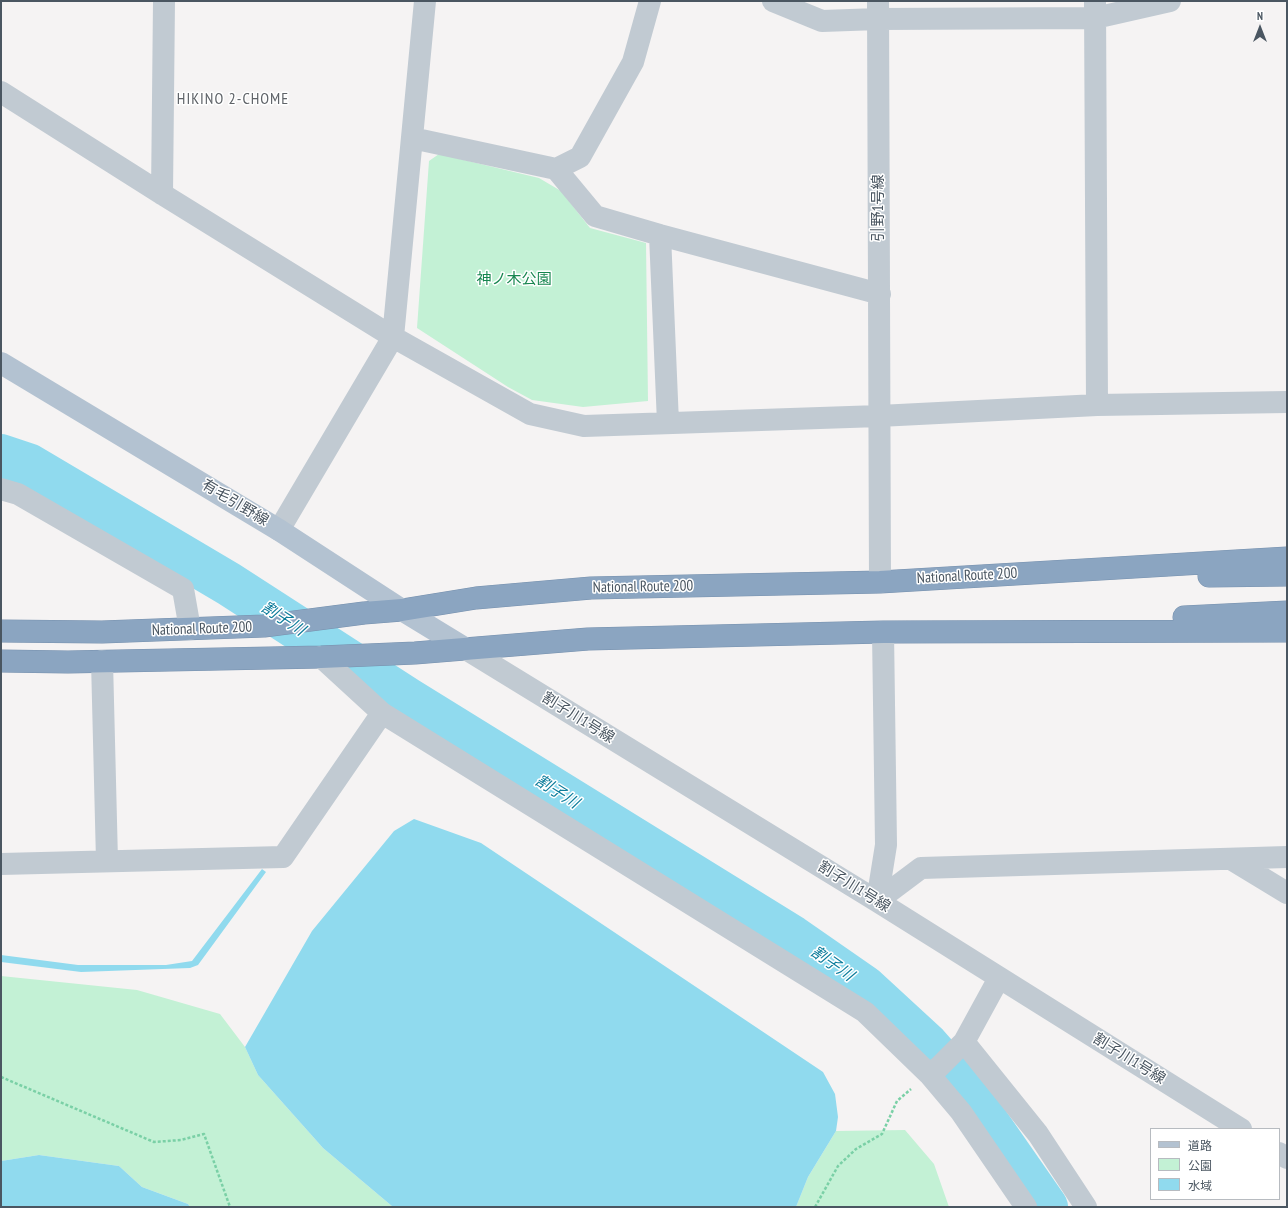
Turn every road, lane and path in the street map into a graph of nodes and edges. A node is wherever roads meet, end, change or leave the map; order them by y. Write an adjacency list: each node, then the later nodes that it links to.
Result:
1 (164, 1): 11 (street)
2 (425, 1): 9 (street)
3 (650, 1): 10 (street)
4 (774, 1): 6 (street)
5 (1170, 1): 7 (street)
6 (878, 10): 7 (street); 13 (street, 引野1号線)
7 (1095, 10): 17 (street)
8 (1, 92): 11 (street)
9 (412, 138): 10 (street); 14 (street)
10 (556, 169): 12 (street)
11 (162, 194): 14 (street)
12 (660, 235): 13 (street); 19 (street)
13 (880, 294): 18 (street, 引野1号線)
14 (393, 337): 19 (street); 21 (street)
15 (1, 363): 21 (main road, 有毛引野線)
16 (1287, 402): 17 (street)
17 (1097, 405): 18 (street)
18 (879, 416): 19 (street); 24 (street, 引野1号線)
19 (668, 423)
20 (1, 489): 27 (street)
21 (279, 530): 25 (main road, 有毛引野線)
22 (1287, 558): 24 (highway, National Route 200)
23 (1287, 575): 24 (highway)
24 (880, 582): 25 (highway, National Route 200)
25 (402, 610): 27 (highway, National Route 200); 31 (main road, 有毛引野線)
26 (1287, 612): 30 (highway)
27 (190, 629): 28 (highway, National Route 200)
28 (1, 631)
29 (1287, 631): 30 (highway, National Route 200)
30 (883, 632): 31 (highway, National Route 200); 41 (street)
31 (466, 649): 32 (highway, National Route 200); 41 (street, 割子川1号線)
32 (321, 657): 34 (highway, National Route 200); 35 (street)
33 (1, 661): 34 (highway, National Route 200)
34 (102, 661): 38 (street)
35 (382, 713): 38 (street); 44 (street)
36 (1287, 857): 37 (street)
37 (1231, 859): 40 (street); 41 (street)
38 (107, 861): 39 (street)
39 (1, 864)
40 (1287, 893)
41 (877, 901): 42 (street, 割子川1号線)
42 (998, 978): 43 (street); 46 (street, 割子川1号線)
43 (960, 1046): 44 (street); 50 (street)
44 (934, 1070): 48 (path); 49 (street)
45 (1, 1077): 47 (path)
46 (1239, 1128)
47 (230, 1207)
48 (815, 1207)
49 (1026, 1207)
50 (1086, 1207)

